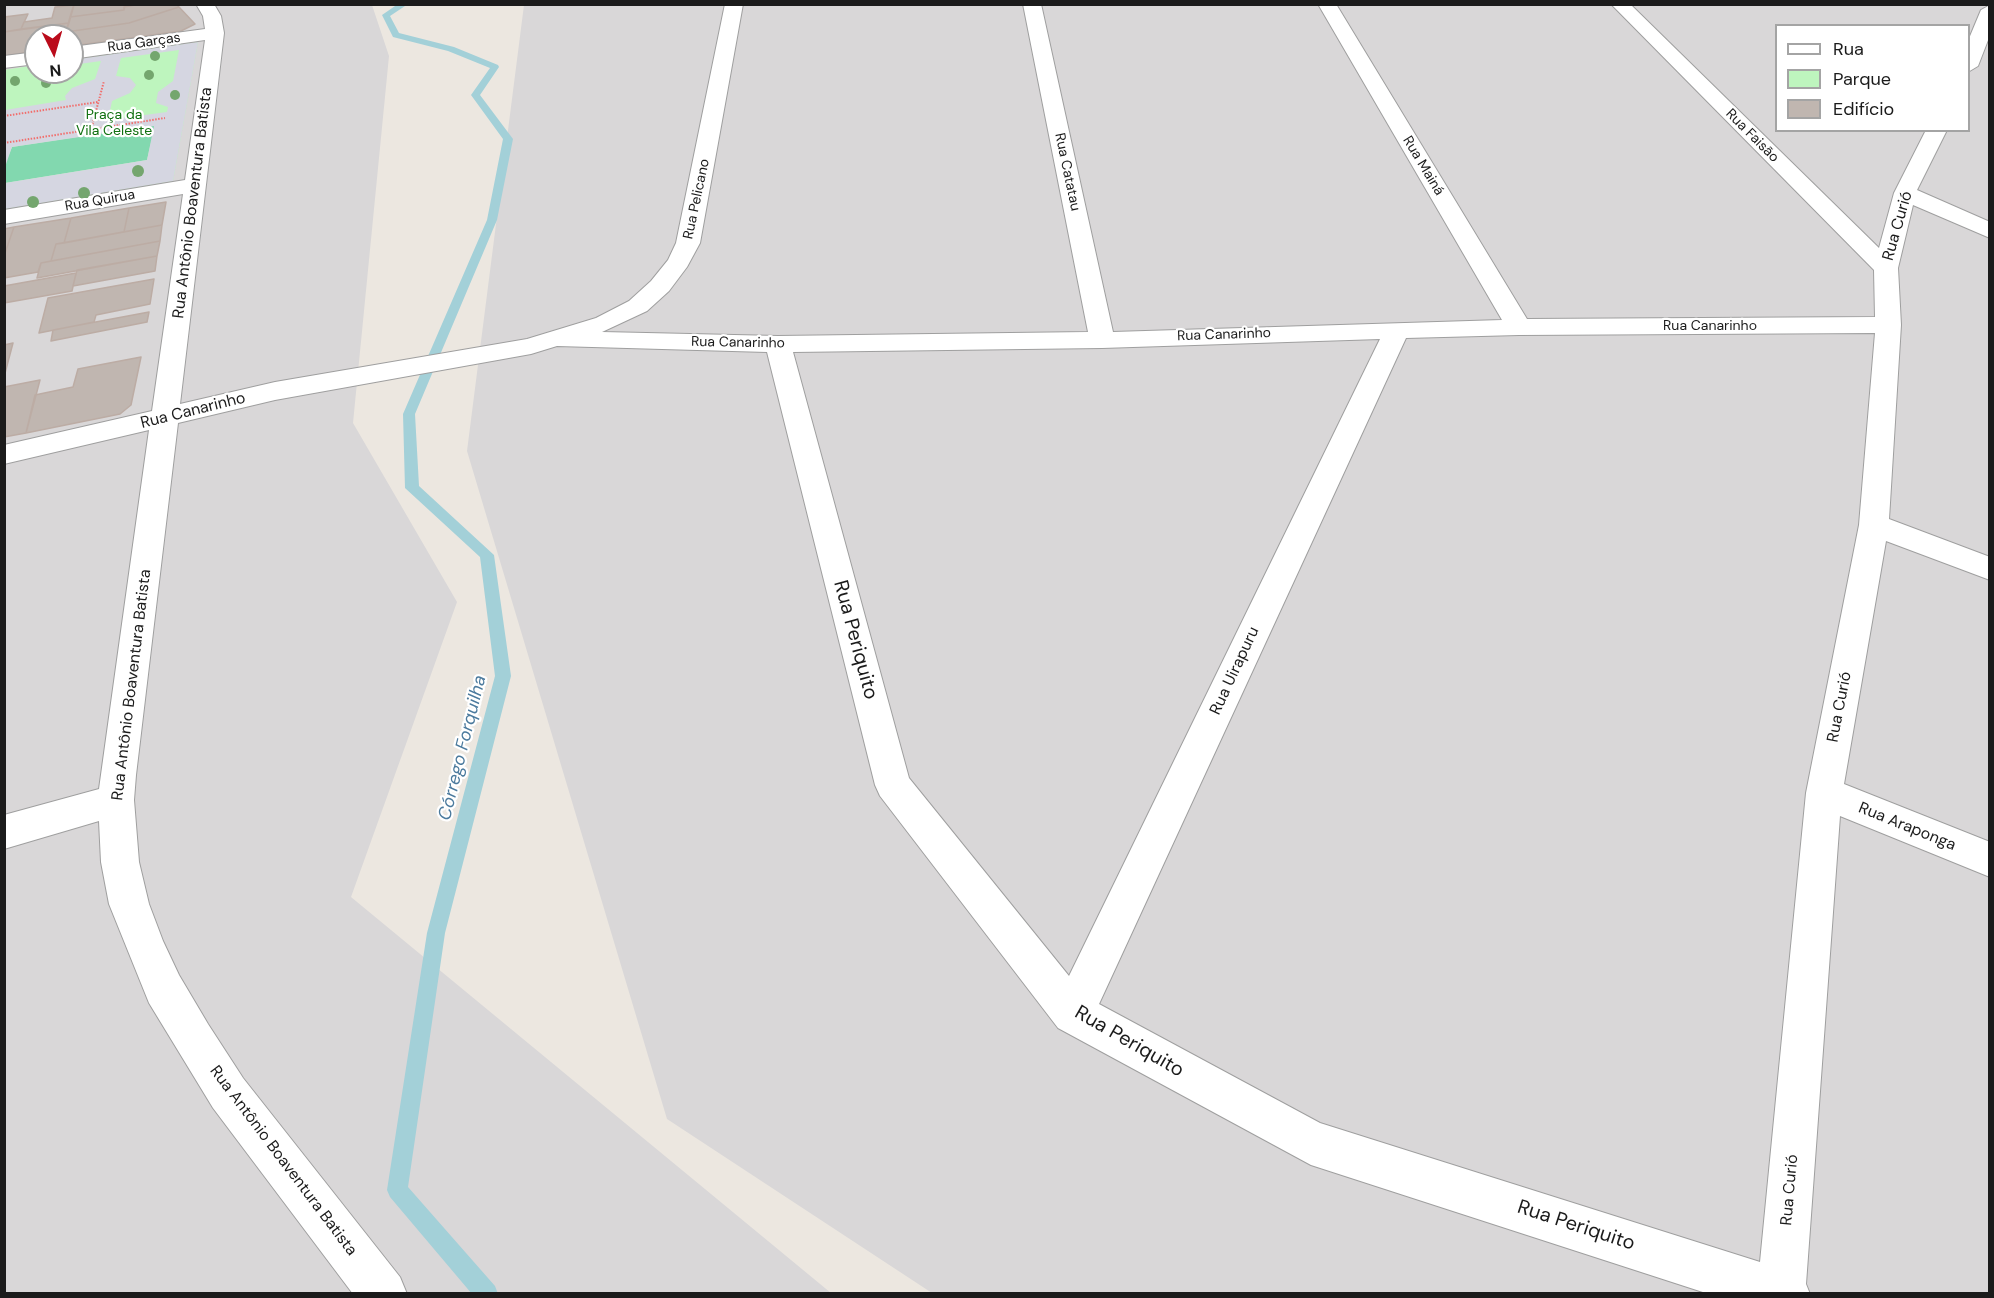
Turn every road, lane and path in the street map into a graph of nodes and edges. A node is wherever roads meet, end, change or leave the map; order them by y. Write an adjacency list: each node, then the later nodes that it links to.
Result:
1 (205, 4): 7 (street, Rua Antônio Boaventura Batista)
2 (734, 4): 27 (street, Rua Pelicano)
3 (1032, 4): 28 (street, Rua Catatau)
4 (1327, 4): 25 (street, Rua Mainá)
5 (1619, 4): 23 (street, Rua Faisão)
6 (1989, 10): 10 (street)
7 (215, 33): 8 (street, Rua Garças); 19 (street, Rua Antônio Boaventura Batista)
8 (84, 51)
9 (24, 60): 11 (street)
10 (1970, 61)
11 (4, 62)
12 (104, 80): 13 (path)
13 (98, 102): 14 (path); 16 (path)
14 (4, 116)
15 (175, 117): 16 (path)
16 (91, 130): 18 (path)
17 (1937, 132): 20 (street, Rua Curió)
18 (4, 143)
19 (196, 185): 21 (street, Rua Quirua); 31 (street, Rua Antônio Boaventura Batista)
20 (1905, 193): 22 (street); 23 (street, Rua Curió)
21 (4, 217)
22 (1989, 231)
23 (1886, 268): 24 (street, Rua Curió)
24 (1888, 324): 25 (street, Rua Canarinho); 33 (street, Rua Curió)
25 (1519, 327): 26 (street, Rua Canarinho)
26 (1397, 330): 28 (street, Rua Canarinho); 39 (street, Rua Uirapuru)
27 (560, 339): 29 (street, Rua Canarinho); 30 (street, Rua Pelicano)
28 (1102, 339): 29 (street, Rua Canarinho)
29 (778, 344): 39 (street, Rua Periquito)
30 (502, 351): 31 (street, Rua Canarinho)
31 (166, 418): 32 (street, Rua Canarinho); 36 (street, Rua Antônio Boaventura Batista)
32 (4, 455)
33 (1874, 525): 34 (street); 35 (street, Rua Curió)
34 (1989, 569)
35 (1824, 793): 38 (street, Rua Araponga); 41 (street, Rua Curió)
36 (116, 800): 37 (street); 40 (street, Rua Antônio Boaventura Batista)
37 (4, 832)
38 (1989, 860)
39 (1072, 1013): 41 (street, Rua Periquito)
40 (383, 1293)
41 (1783, 1293)

